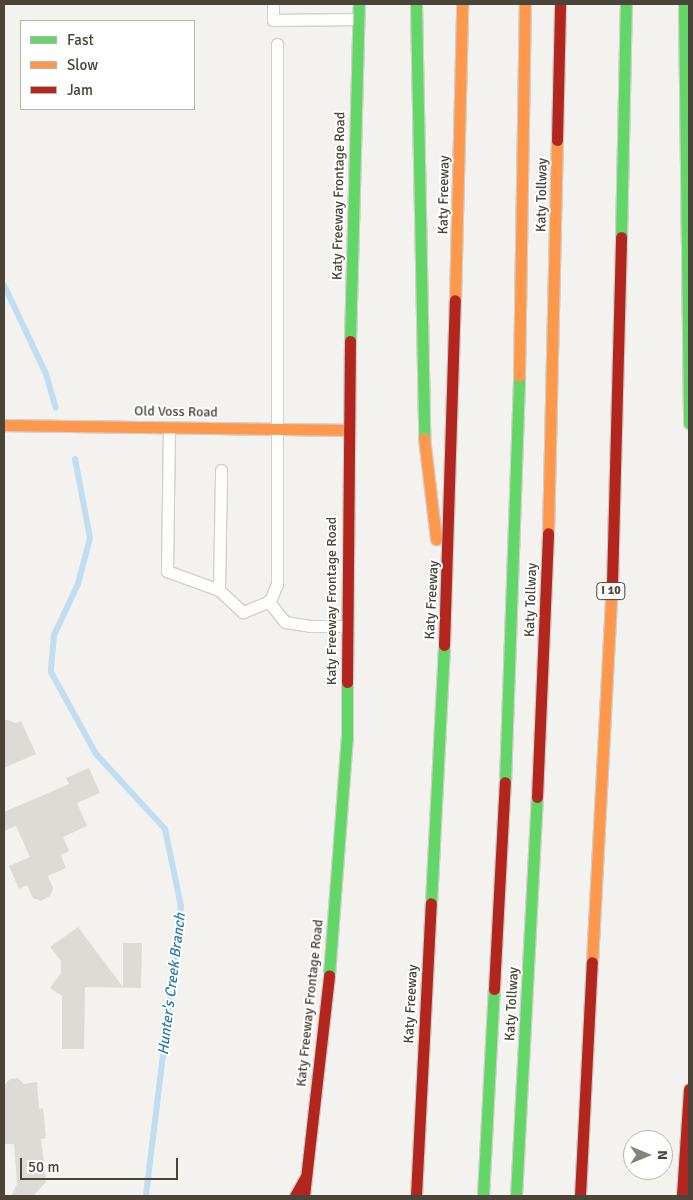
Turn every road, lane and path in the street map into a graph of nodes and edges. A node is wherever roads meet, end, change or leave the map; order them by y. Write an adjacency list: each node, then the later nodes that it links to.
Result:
1 (273, 4): 9 (lane)
2 (358, 4): 9 (main road, Katy Freeway Frontage Road)
3 (416, 4): 19 (main road)
4 (462, 4): 19 (main road, Katy Freeway)
5 (526, 4): 26 (main road, Katy Tollway)
6 (560, 4): 25 (main road, Katy Tollway)
7 (626, 4): 31 (main road, I 10)
8 (684, 4): 11 (main road)
9 (358, 19): 15 (main road, Katy Freeway Frontage Road)
10 (277, 44): 14 (lane)
11 (689, 423)
12 (4, 425): 13 (main road, Old Voss Road)
13 (169, 428): 14 (main road, Old Voss Road); 17 (lane)
14 (276, 429): 15 (main road, Old Voss Road); 18 (lane)
15 (348, 430): 20 (main road, Katy Freeway Frontage Road)
16 (221, 470): 17 (lane)
17 (219, 590): 18 (lane)
18 (268, 602): 20 (lane)
19 (446, 622): 30 (main road, Katy Freeway)
20 (347, 626): 23 (main road, Katy Freeway Frontage Road)
21 (689, 1089): 22 (main road)
22 (684, 1172): 24 (main road); 32 (main road); 33 (main road)
23 (305, 1178): 27 (main road); 28 (main road, Katy Freeway Frontage Road); 29 (main road)
24 (689, 1185)
25 (516, 1191)
26 (483, 1193)
27 (295, 1196)
28 (304, 1196)
29 (313, 1196)
30 (416, 1196)
31 (580, 1196)
32 (671, 1196)
33 (682, 1196)

